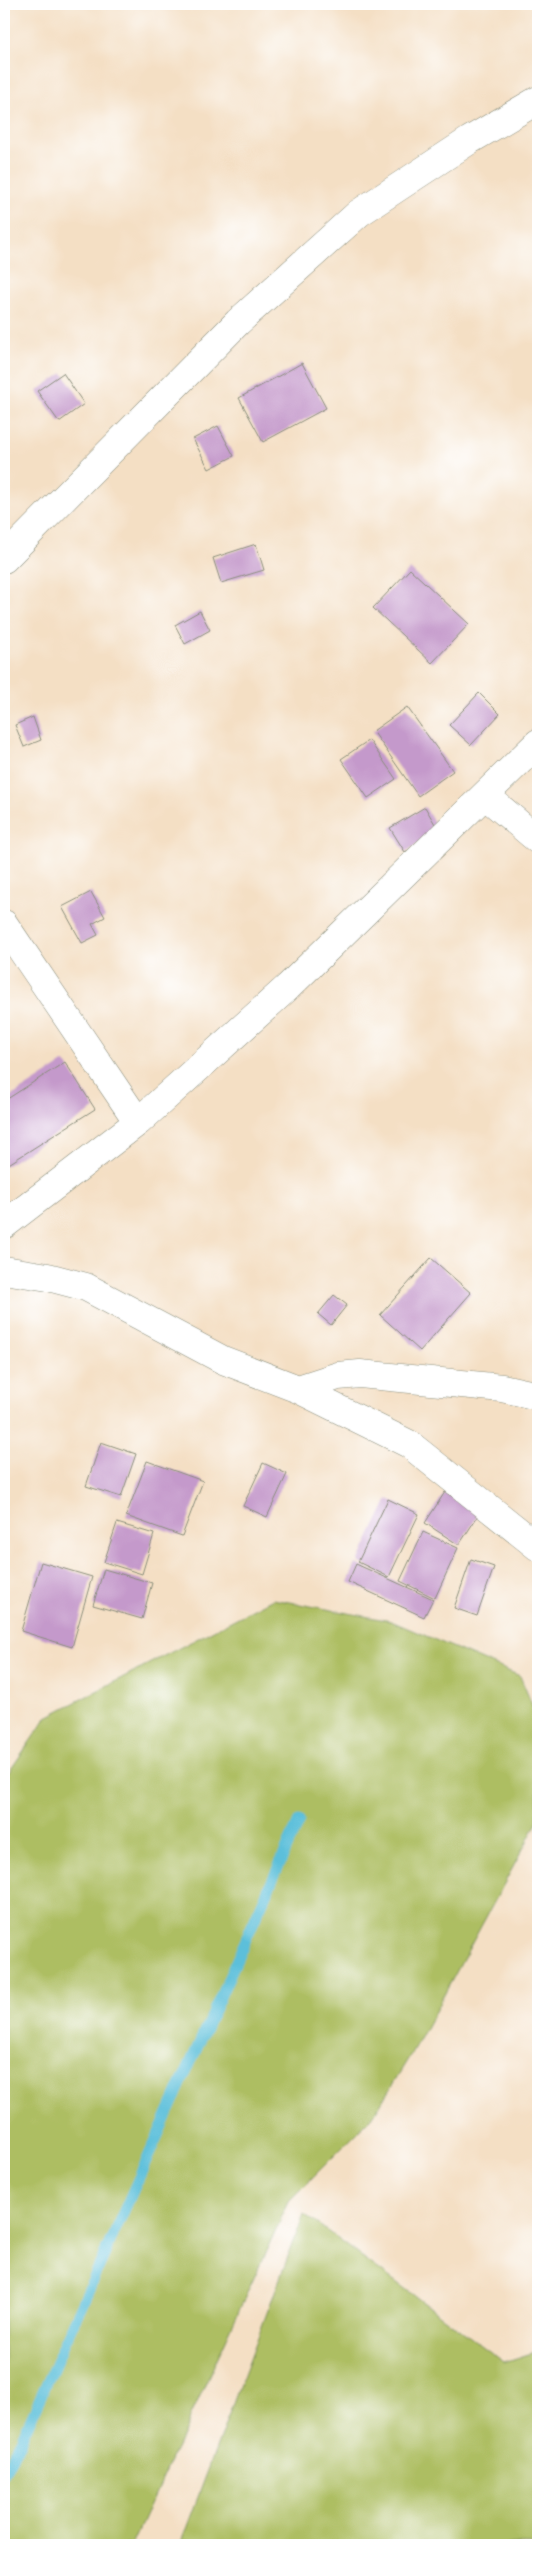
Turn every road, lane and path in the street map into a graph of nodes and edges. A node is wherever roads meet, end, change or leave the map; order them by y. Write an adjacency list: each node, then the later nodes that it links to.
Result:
1 (538, 100): 2 (street)
2 (4, 559)
3 (538, 743): 4 (street)
4 (486, 796): 5 (street); 7 (street)
5 (538, 840)
6 (4, 924): 7 (street)
7 (138, 1122): 8 (street)
8 (4, 1225)
9 (4, 1270): 10 (street)
10 (298, 1389): 11 (street); 12 (street)
11 (538, 1396)
12 (538, 1547)

